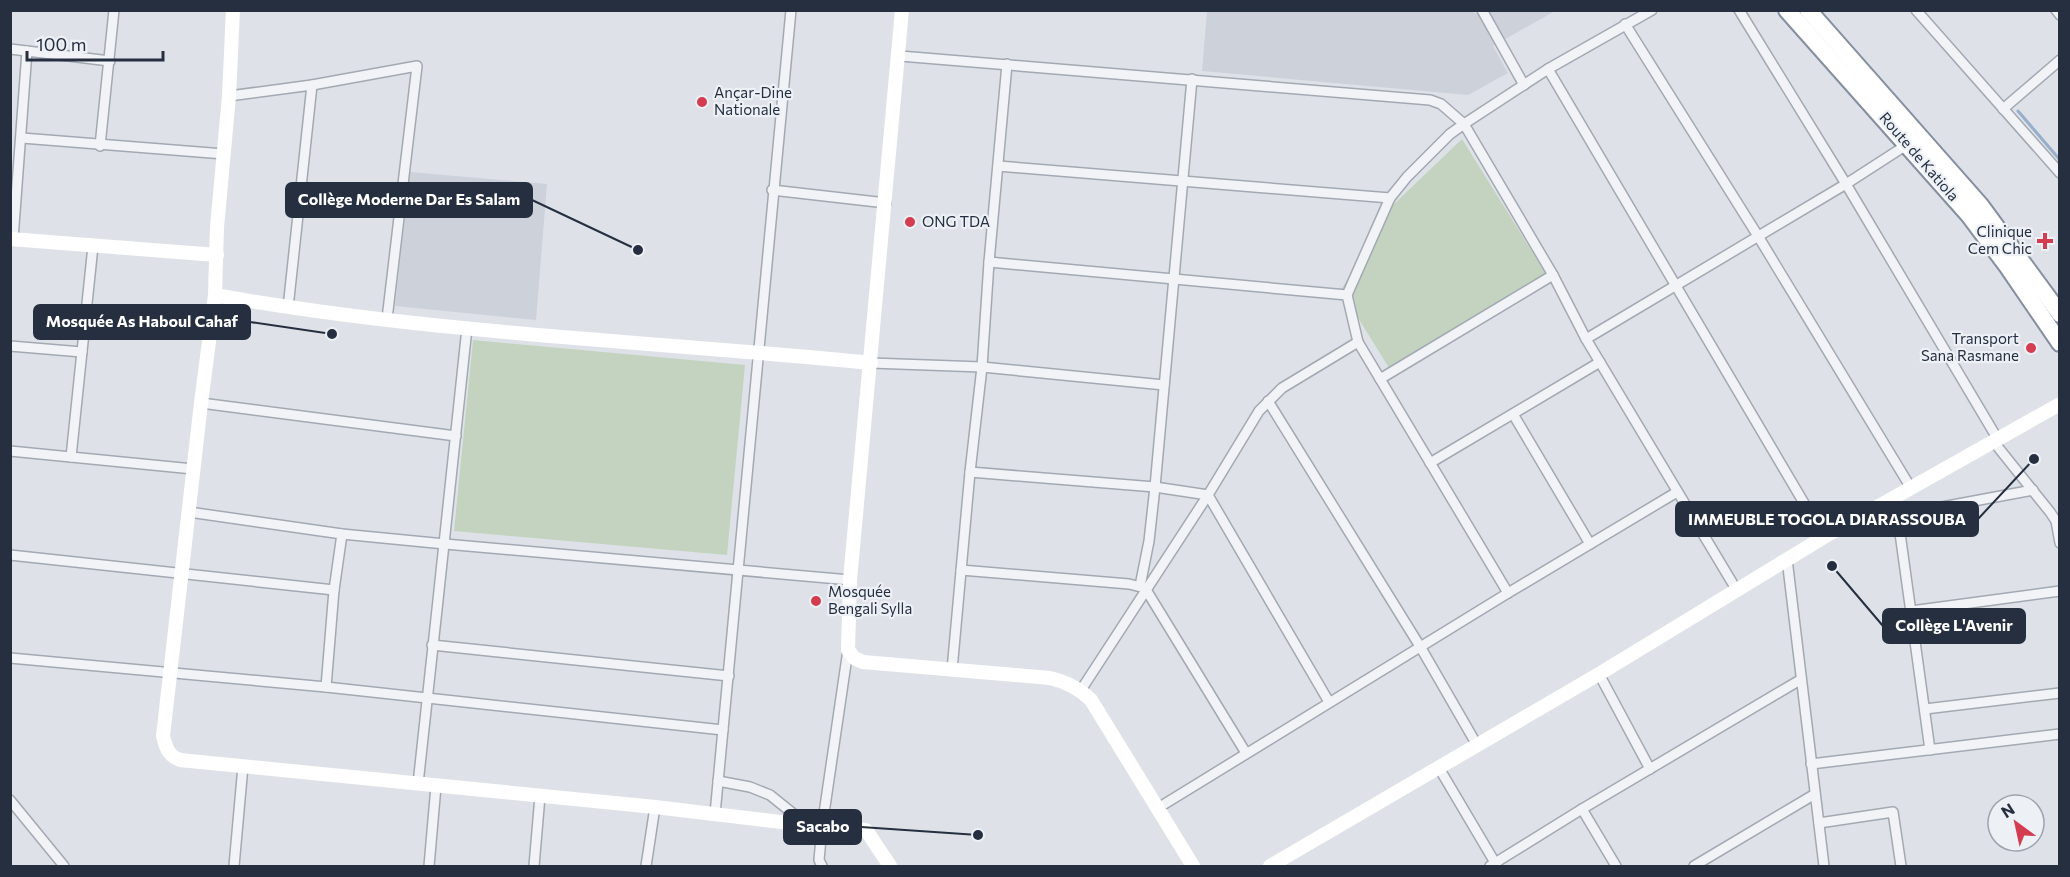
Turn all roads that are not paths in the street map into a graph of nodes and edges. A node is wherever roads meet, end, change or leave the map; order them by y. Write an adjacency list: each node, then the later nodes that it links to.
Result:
1 (114, 10): 18 (street)
2 (233, 10): 24 (street)
3 (791, 10): 35 (street)
4 (902, 10): 16 (street)
5 (1482, 10): 23 (street)
6 (1652, 10): 13 (street)
7 (1739, 10): 34 (street)
8 (1787, 10): 28 (highway, Route de Katiola)
9 (1808, 10): 49 (highway, Route de Katiola)
10 (1917, 10): 25 (street)
11 (2056, 10): 12 (street)
12 (2060, 15)
13 (1625, 24): 20 (street); 38 (street)
14 (10, 49): 15 (street)
15 (27, 51): 18 (street); 27 (street)
16 (900, 56): 19 (street); 37 (street)
17 (2060, 60): 25 (street)
18 (110, 61): 29 (street)
19 (1007, 64): 21 (street); 31 (street)
20 (1548, 69): 23 (street); 45 (street)
21 (1192, 79): 26 (street); 33 (street)
22 (312, 85): 24 (street); 48 (street); 50 (street)
23 (1524, 85): 26 (street)
24 (229, 96): 30 (street)
25 (2003, 109): 32 (street)
26 (1464, 124): 36 (street); 43 (street)
27 (22, 138): 29 (street); 39 (street)
28 (1908, 144): 34 (street); 54 (highway, Route de Katiola)
29 (100, 146): 30 (street)
30 (224, 154): 41 (street)
31 (998, 166): 33 (street); 42 (street)
32 (2060, 173)
33 (1183, 182): 36 (street); 44 (street)
34 (1846, 184): 38 (street); 68 (street)
35 (772, 190): 37 (street); 57 (street)
36 (1390, 198): 47 (street)
37 (886, 203): 59 (street)
38 (1758, 236): 45 (street); 75 (street)
39 (12, 239): 40 (street)
40 (93, 246): 41 (street); 56 (street)
41 (217, 255): 46 (street)
42 (989, 262): 44 (street); 60 (street)
43 (1553, 275): 52 (street); 61 (street)
44 (1174, 278): 47 (street); 62 (street)
45 (1676, 284): 52 (street); 83 (street)
46 (216, 295): 48 (street); 64 (street)
47 (1347, 295): 53 (street)
48 (288, 308): 50 (street)
49 (2060, 314)
50 (387, 319): 51 (street)
51 (467, 328): 57 (street); 67 (street)
52 (1586, 339): 58 (street)
53 (1358, 342): 61 (street); 63 (street)
54 (2060, 343)
55 (10, 346): 56 (street)
56 (82, 352): 70 (street)
57 (759, 354): 59 (street); 90 (street)
58 (1600, 362): 66 (street); 77 (street)
59 (871, 363): 60 (street); 92 (street)
60 (982, 367): 62 (street); 73 (street)
61 (1380, 379): 71 (street)
62 (1164, 385): 74 (street)
63 (1268, 400): 78 (street); 100 (street)
64 (201, 403): 67 (street); 72 (street)
65 (2060, 404): 68 (street)
66 (1513, 414): 71 (street); 86 (street)
67 (456, 436): 85 (street)
68 (1995, 440): 75 (street); 76 (street)
69 (10, 451): 70 (street)
70 (71, 457): 72 (street)
71 (1430, 463): 97 (street)
72 (193, 469): 80 (street)
73 (970, 472): 74 (street); 89 (street)
74 (1155, 487): 78 (street); 93 (street)
75 (1911, 488): 79 (street)
76 (2033, 490): 81 (street); 84 (street)
77 (1677, 492): 86 (street); 94 (street)
78 (1208, 495): 93 (street); 112 (street)
79 (1895, 497): 81 (street); 83 (street)
80 (189, 512): 82 (street); 91 (street)
81 (1899, 515): 98 (street)
82 (342, 534): 85 (street); 95 (street)
83 (1824, 537): 88 (street)
84 (2060, 543)
85 (445, 544): 90 (street); 99 (street)
86 (1590, 544): 97 (street)
87 (10, 555): 91 (street)
88 (1787, 559): 94 (street); 107 (street)
89 (961, 570): 93 (street); 103 (street)
90 (739, 572): 92 (street); 106 (street)
91 (183, 574): 95 (street); 104 (street)
92 (850, 580): 101 (street)
93 (1143, 587): 109 (street); 118 (street)
94 (1736, 589): 105 (street)
95 (334, 590): 108 (street)
96 (2060, 591): 98 (street)
97 (1508, 593): 100 (street)
98 (1911, 611): 113 (street)
99 (432, 645): 106 (street); 111 (street)
100 (1421, 648): 112 (street); 116 (street)
101 (848, 650): 103 (street); 134 (street)
102 (10, 658): 104 (street)
103 (952, 670): 109 (street)
104 (169, 671): 108 (street); 120 (street)
105 (1599, 674): 116 (street); 122 (street)
106 (729, 676): 114 (street)
107 (1800, 680): 119 (street); 122 (street)
108 (326, 687): 111 (street)
109 (1081, 690): 130 (street)
110 (2060, 693): 113 (street)
111 (427, 698): 114 (street); 124 (street)
112 (1329, 702): 118 (street)
113 (1924, 709): 117 (street)
114 (723, 730): 123 (street)
115 (2060, 734): 117 (street)
116 (1477, 745): 121 (street)
117 (1930, 750): 119 (street)
118 (1246, 753): 130 (street)
119 (1811, 764): 126 (street)
120 (243, 766): 124 (street); 137 (street)
121 (1439, 768): 135 (street); 144 (street)
122 (1650, 769): 131 (street)
123 (718, 781): 132 (street); 134 (street)
124 (418, 784): 125 (street)
125 (436, 786): 127 (street); 138 (street)
126 (1815, 794): 133 (street); 146 (street)
127 (540, 796): 129 (street); 139 (street)
128 (10, 800): 136 (street)
129 (655, 807): 132 (street); 140 (street)
130 (1158, 808): 143 (street)
131 (1582, 809): 135 (street); 145 (street)
132 (715, 814): 134 (street)
133 (1819, 823): 147 (street); 148 (street)
134 (815, 826): 141 (street); 142 (street)
135 (1494, 866)
136 (64, 867)
137 (234, 867)
138 (429, 867)
139 (534, 867)
140 (646, 867)
141 (822, 867)
142 (890, 867)
143 (1193, 867)
144 (1270, 867)
145 (1616, 867)
146 (1694, 867)
147 (1824, 867)
148 (1901, 867)

